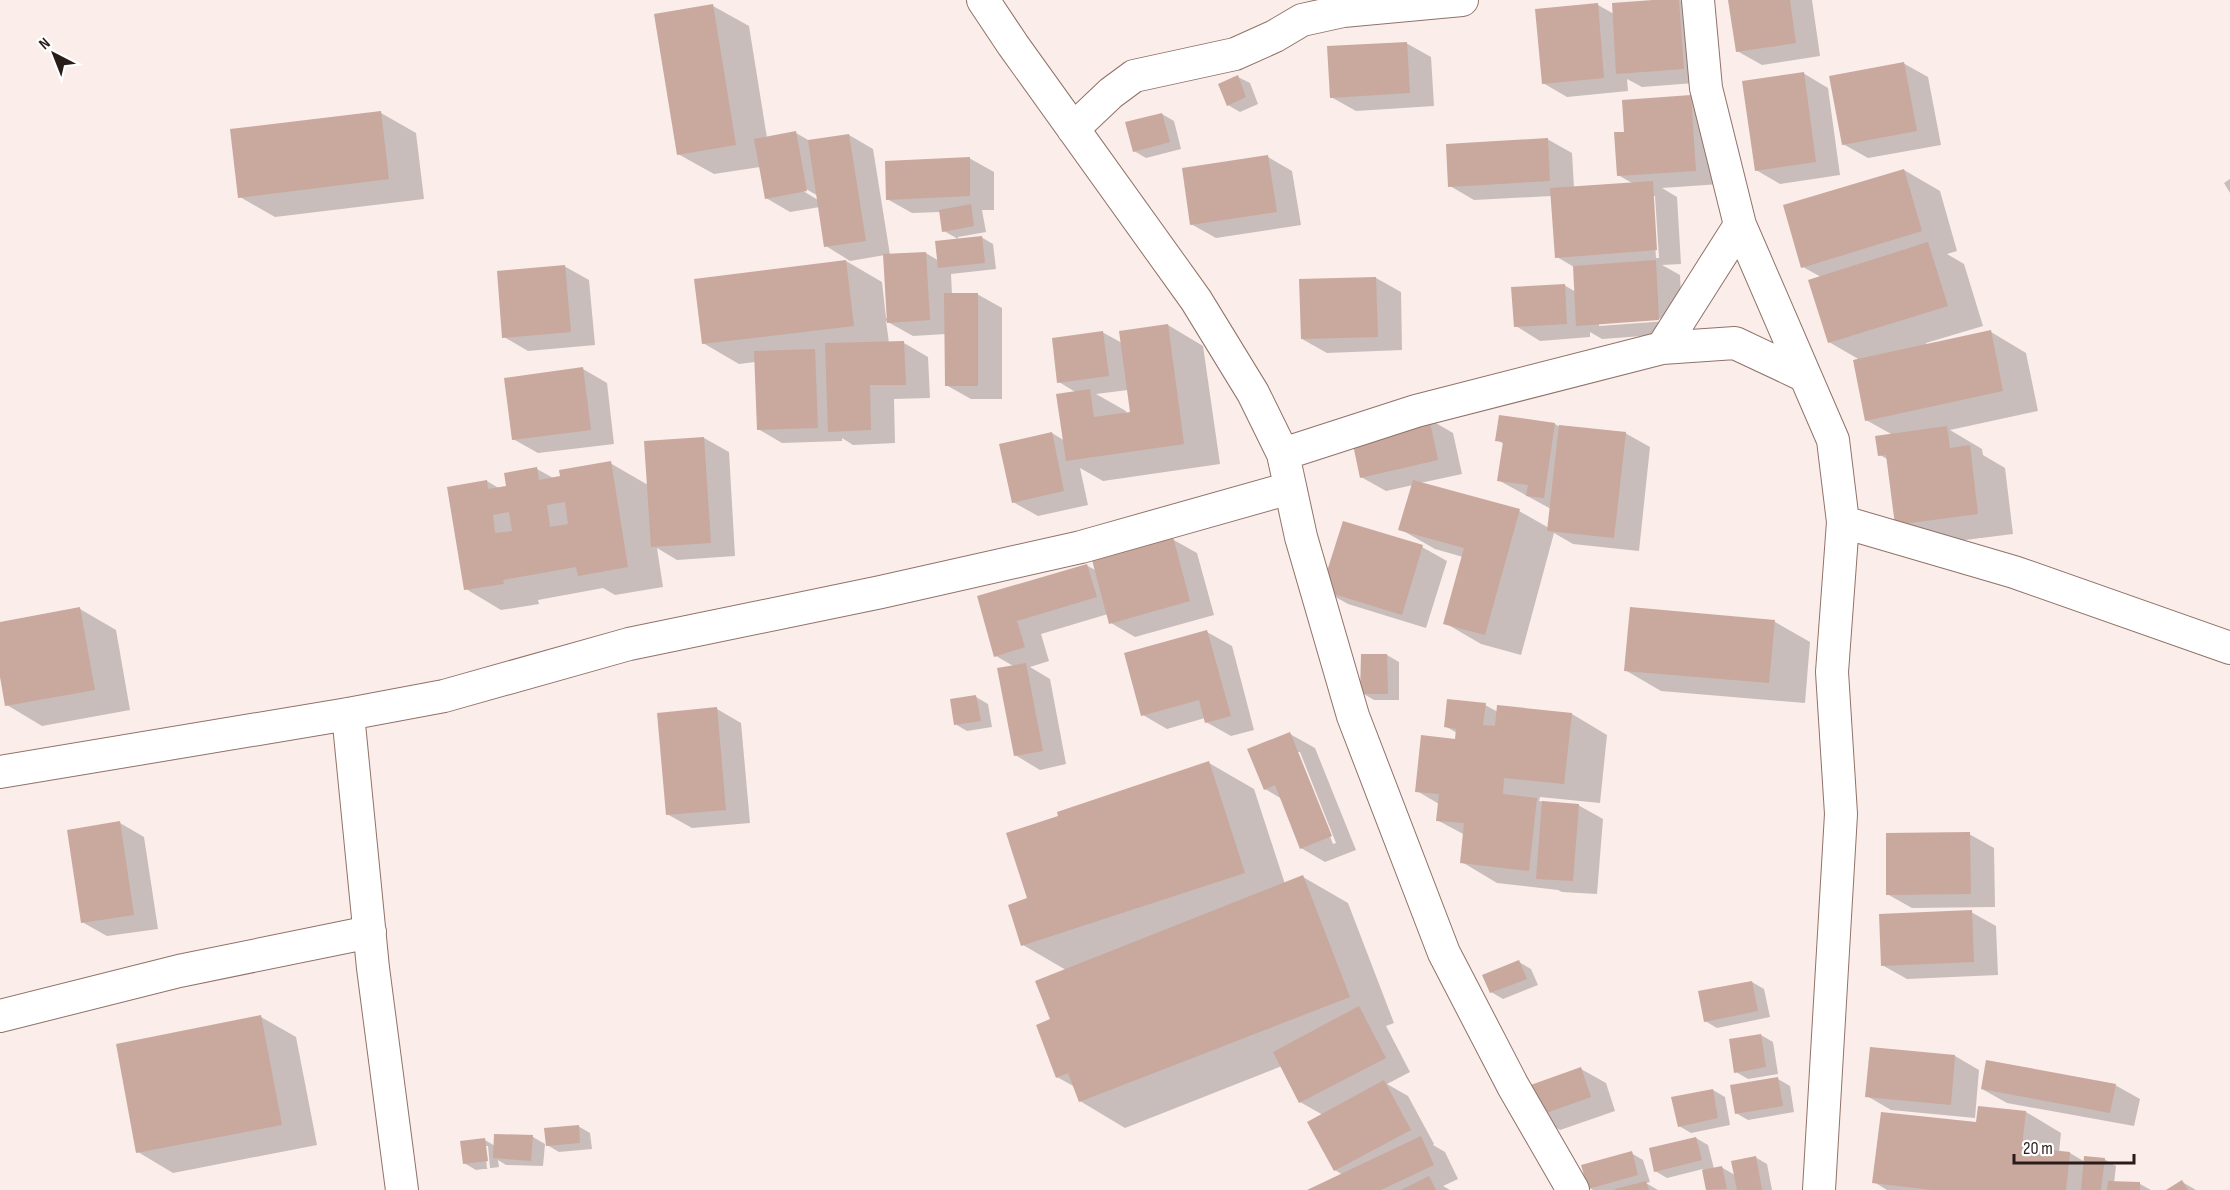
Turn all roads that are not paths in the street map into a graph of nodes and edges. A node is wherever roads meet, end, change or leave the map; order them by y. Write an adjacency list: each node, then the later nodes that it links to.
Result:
1 (983, 0): 4 (street)
2 (1462, 0): 4 (street)
3 (1698, 0): 5 (street)
4 (1073, 129): 8 (street)
5 (1740, 225): 6 (street); 7 (street)
6 (1662, 348): 7 (street); 8 (street)
7 (1803, 375): 10 (street)
8 (1283, 454): 9 (street)
9 (1290, 488): 12 (street); 17 (street)
10 (1843, 522): 11 (street); 18 (street)
11 (2230, 648)
12 (348, 714): 13 (street); 14 (street)
13 (0, 772)
14 (370, 932): 15 (street); 16 (street)
15 (0, 1016)
16 (402, 1190)
17 (1573, 1190)
18 (1819, 1190)

